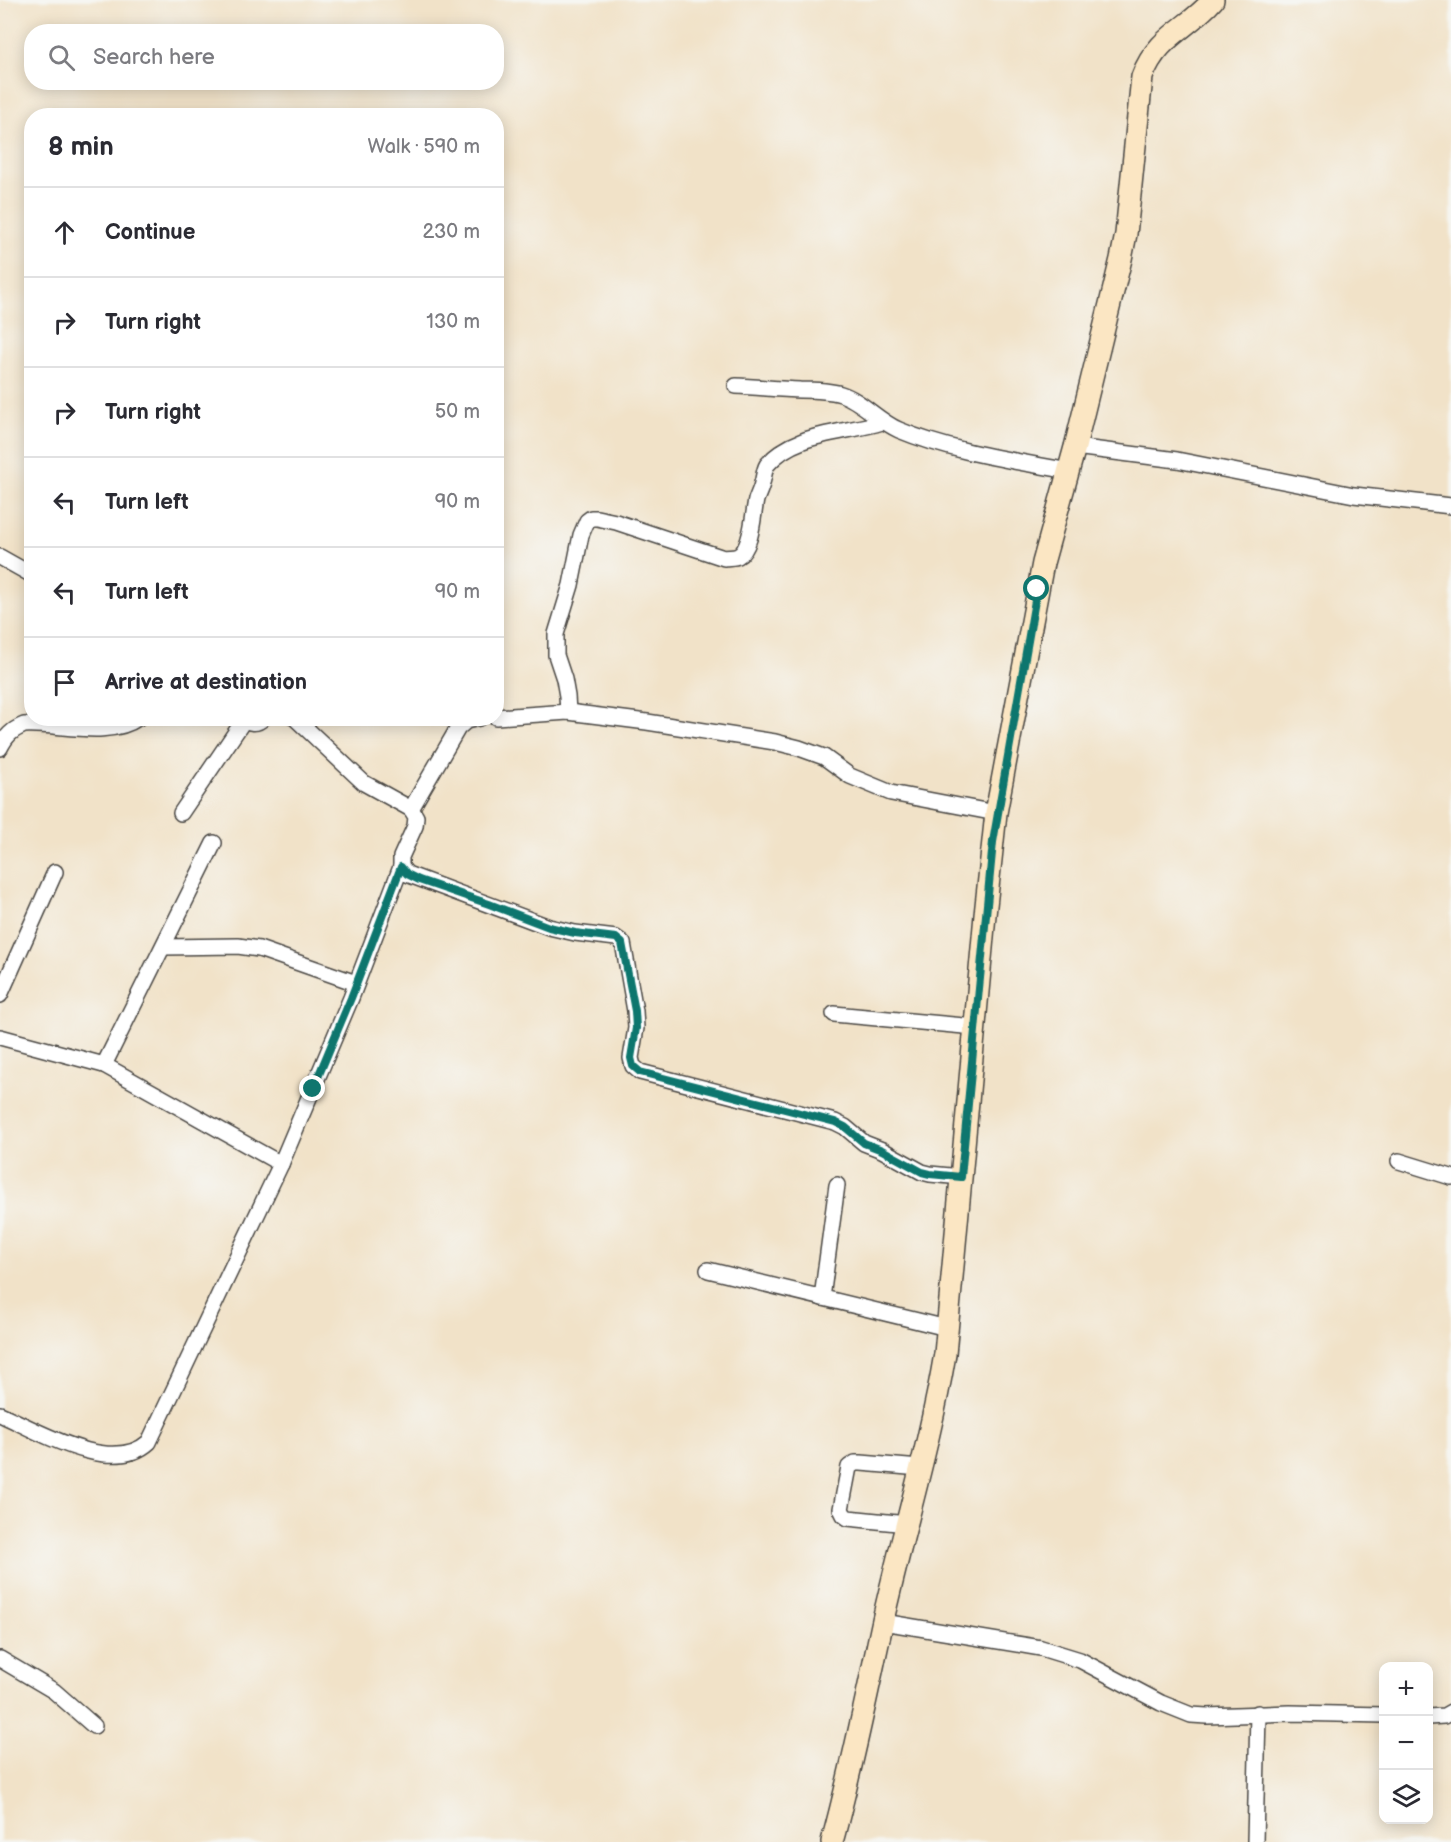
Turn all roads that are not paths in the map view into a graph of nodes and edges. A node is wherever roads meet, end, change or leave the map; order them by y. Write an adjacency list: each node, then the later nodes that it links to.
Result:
1 (1213, 0): 4 (street)
2 (736, 386): 3 (street)
3 (882, 422): 5 (street); 9 (street)
4 (1075, 447): 5 (street); 6 (street)
5 (1068, 471): 20 (street)
6 (1451, 506)
7 (0, 557): 8 (street)
8 (24, 570)
9 (568, 712): 10 (street); 20 (street)
10 (504, 716)
11 (24, 725): 17 (street)
12 (52, 726): 13 (street)
13 (122, 726)
14 (237, 726): 19 (street)
15 (303, 726): 18 (street)
16 (460, 726): 18 (street)
17 (0, 748)
18 (411, 809): 22 (street)
19 (181, 813)
20 (996, 813): 28 (street)
21 (214, 843): 24 (street)
22 (401, 867): 25 (street); 33 (street)
23 (55, 873): 26 (street)
24 (163, 947): 25 (street); 30 (street)
25 (356, 982): 32 (street)
26 (0, 995)
27 (834, 1014): 28 (street)
28 (975, 1028): 33 (street)
29 (0, 1037): 30 (street)
30 (104, 1065): 32 (street)
31 (1399, 1161): 34 (street)
32 (281, 1164): 39 (street)
33 (961, 1177): 38 (street)
34 (1451, 1177)
35 (837, 1185): 37 (street)
36 (708, 1270): 37 (street)
37 (822, 1298): 38 (street)
38 (947, 1328): 40 (street)
39 (0, 1414)
40 (921, 1468): 41 (street); 41 (street)
41 (906, 1524): 42 (street)
42 (883, 1622): 44 (street); 49 (street)
43 (0, 1659): 48 (street)
44 (1258, 1713): 46 (street); 50 (street)
45 (1451, 1713): 47 (street)
46 (1379, 1715)
47 (1433, 1717)
48 (94, 1726)
49 (832, 1842)
50 (1255, 1842)

